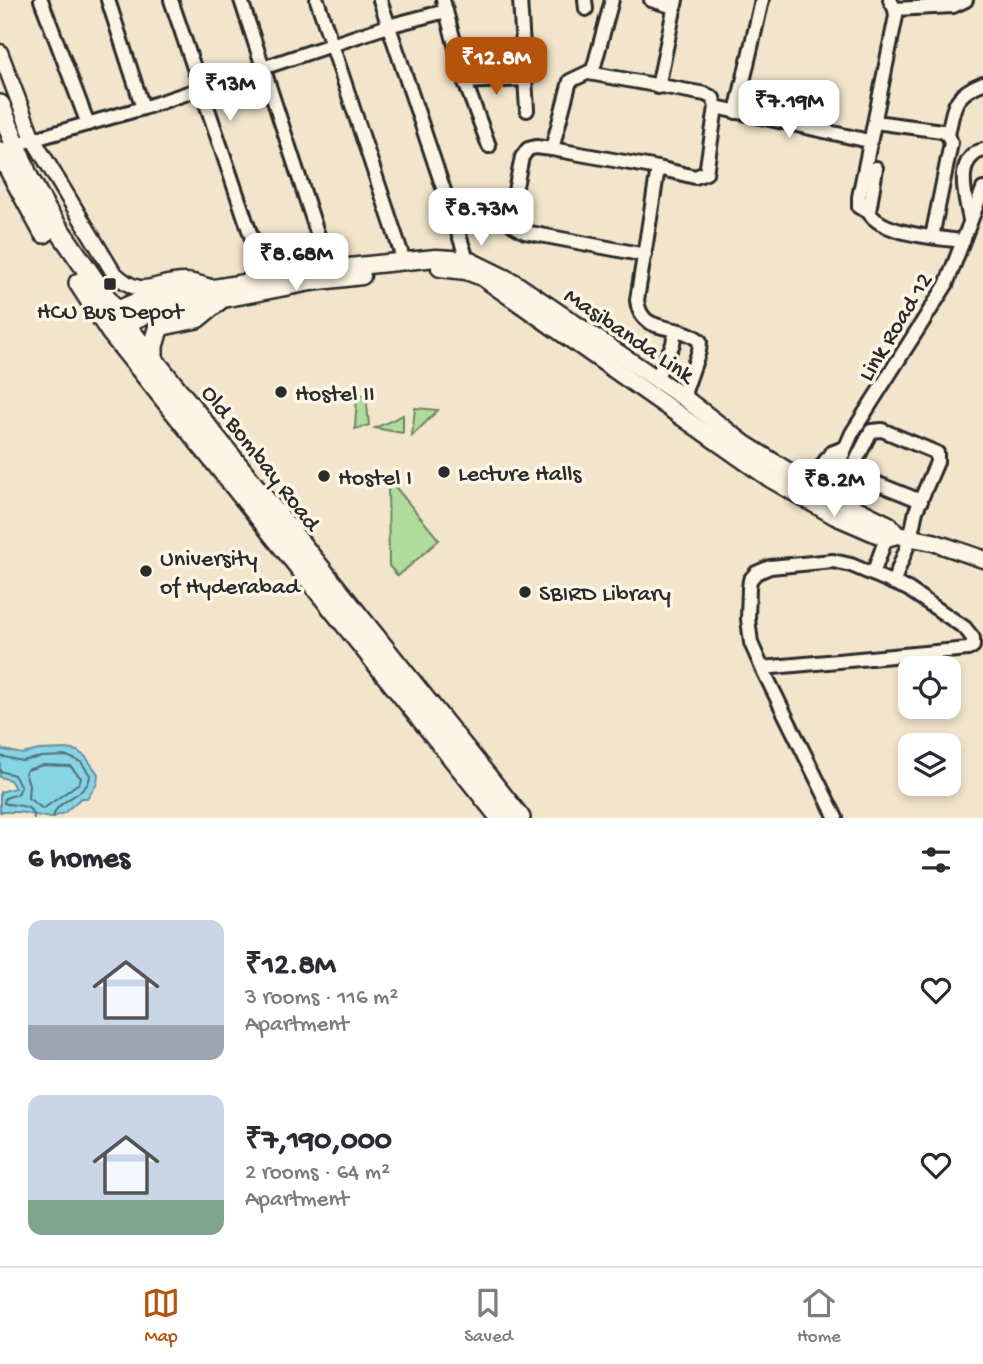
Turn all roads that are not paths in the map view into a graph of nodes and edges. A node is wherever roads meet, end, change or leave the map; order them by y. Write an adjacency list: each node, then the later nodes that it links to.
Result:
1 (41, 0): 31 (street)
2 (108, 0): 27 (street)
3 (171, 0): 24 (street)
4 (241, 0): 18 (street)
5 (317, 0): 16 (street)
6 (380, 0): 15 (street)
7 (520, 0): 20 (street)
8 (612, 0): 19 (street)
9 (650, 0): 12 (street)
10 (762, 0): 29 (street)
11 (966, 0): 13 (street)
12 (675, 3): 23 (street)
13 (892, 5): 30 (street)
14 (445, 6): 15 (street); 21 (street)
15 (388, 26): 16 (street); 48 (street)
16 (332, 45): 18 (street); 47 (street)
17 (0, 52): 33 (street)
18 (265, 69): 24 (street); 49 (street)
19 (589, 73): 23 (street); 37 (street)
20 (525, 79): 21 (street); 28 (street)
21 (465, 82): 35 (street)
22 (983, 83): 32 (street)
23 (658, 87): 26 (street)
24 (201, 89): 27 (street); 50 (street)
25 (0, 105): 36 (main road, Old Bombay Road)
26 (716, 107): 29 (street); 39 (street)
27 (144, 108): 31 (street)
28 (527, 110)
29 (736, 112): 34 (street)
30 (875, 122): 32 (street); 34 (street)
31 (88, 124): 33 (street)
32 (948, 135): 44 (street)
33 (33, 139): 36 (street); 51 (street)
34 (869, 141): 42 (street)
35 (489, 146)
36 (7, 149): 53 (main road, Old Bombay Road)
37 (552, 149): 39 (street); 46 (street)
38 (983, 150): 43 (street, Link Road 12)
39 (657, 168): 46 (street)
40 (876, 168): 42 (street)
41 (983, 189): 43 (street, Link Road 12)
42 (869, 212): 44 (street)
43 (970, 220): 45 (street, Link Road 12)
44 (932, 237): 45 (street)
45 (962, 241): 58 (street, Link Road 12)
46 (645, 255): 54 (street)
47 (404, 261): 48 (main road, Masibanda Link); 49 (main road, Masibanda Link)
48 (470, 266): 51 (main road); 52 (main road, Masibanda Link)
49 (329, 269): 50 (main road, Masibanda Link)
50 (266, 280): 51 (main road, Masibanda Link)
51 (217, 294): 53 (main road); 55 (main road)
52 (522, 296): 56 (main road, Masibanda Link); 58 (main road)
53 (113, 321): 55 (main road, Old Bombay Road); 65 (main road, Old Bombay Road)
54 (675, 330): 56 (street); 57 (street)
55 (153, 358): 66 (main road, Old Bombay Road)
56 (656, 379): 57 (main road, Masibanda Link)
57 (683, 397): 58 (main road, Masibanda Link)
58 (812, 492): 60 (main road); 60 (main road, Masibanda Link)
59 (920, 501): 59 (street); 60 (street)
60 (897, 537): 61 (main road); 62 (street); 63 (street)
61 (983, 559)
62 (873, 574): 63 (street); 64 (street)
63 (892, 583): 64 (street)
64 (762, 668): 67 (street)
65 (501, 818)
66 (520, 818)
67 (836, 818)

